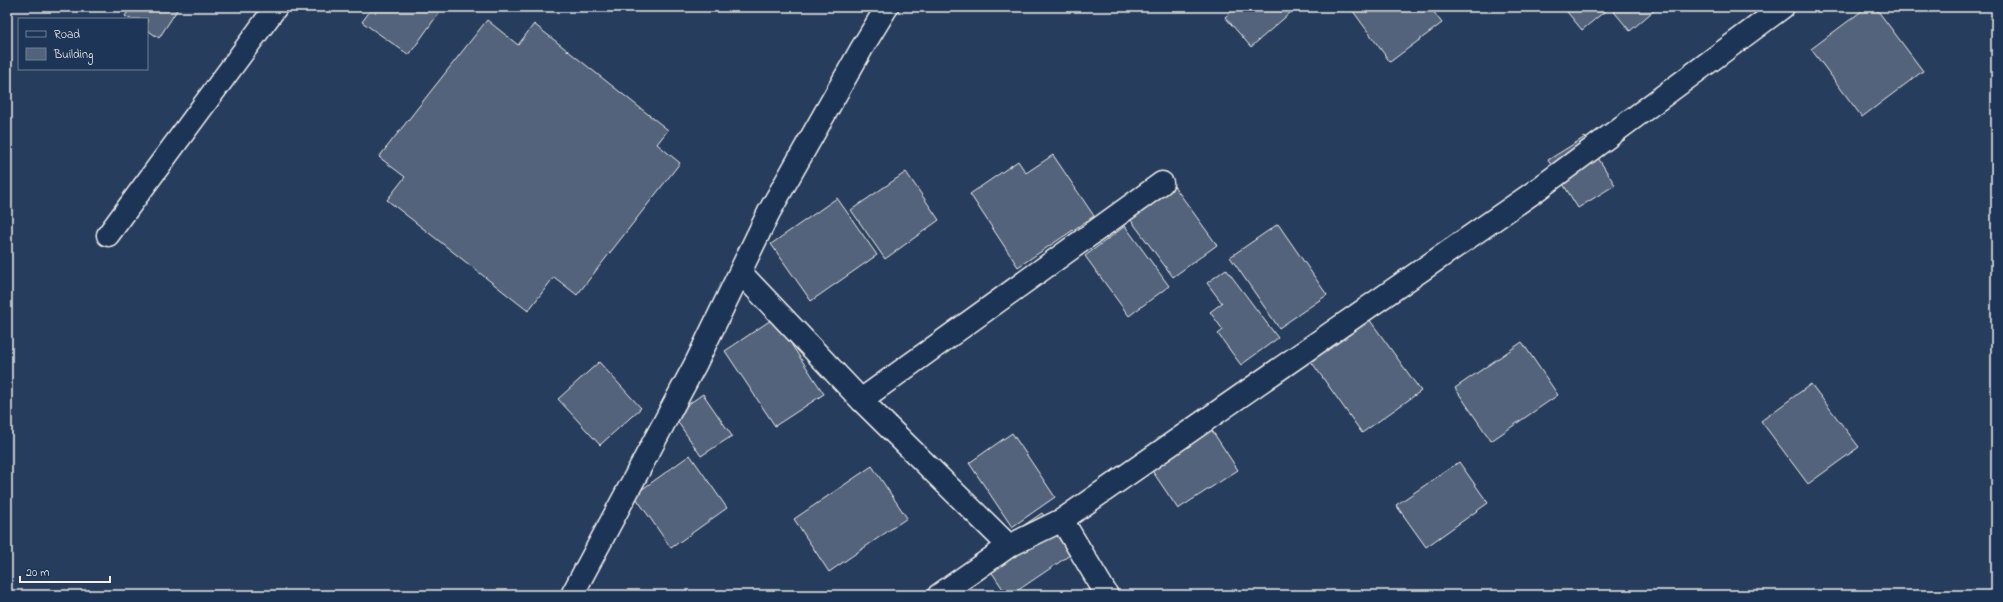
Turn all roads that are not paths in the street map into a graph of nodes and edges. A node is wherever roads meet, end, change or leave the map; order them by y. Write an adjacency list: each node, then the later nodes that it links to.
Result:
1 (276, 7): 5 (street)
2 (887, 7): 6 (street)
3 (1783, 7): 8 (street)
4 (1162, 183): 7 (street)
5 (108, 235)
6 (740, 272): 7 (street); 10 (street)
7 (861, 400): 9 (street)
8 (1062, 520): 9 (street); 12 (street)
9 (1008, 546): 11 (street)
10 (572, 595)
11 (939, 595)
12 (1107, 595)

